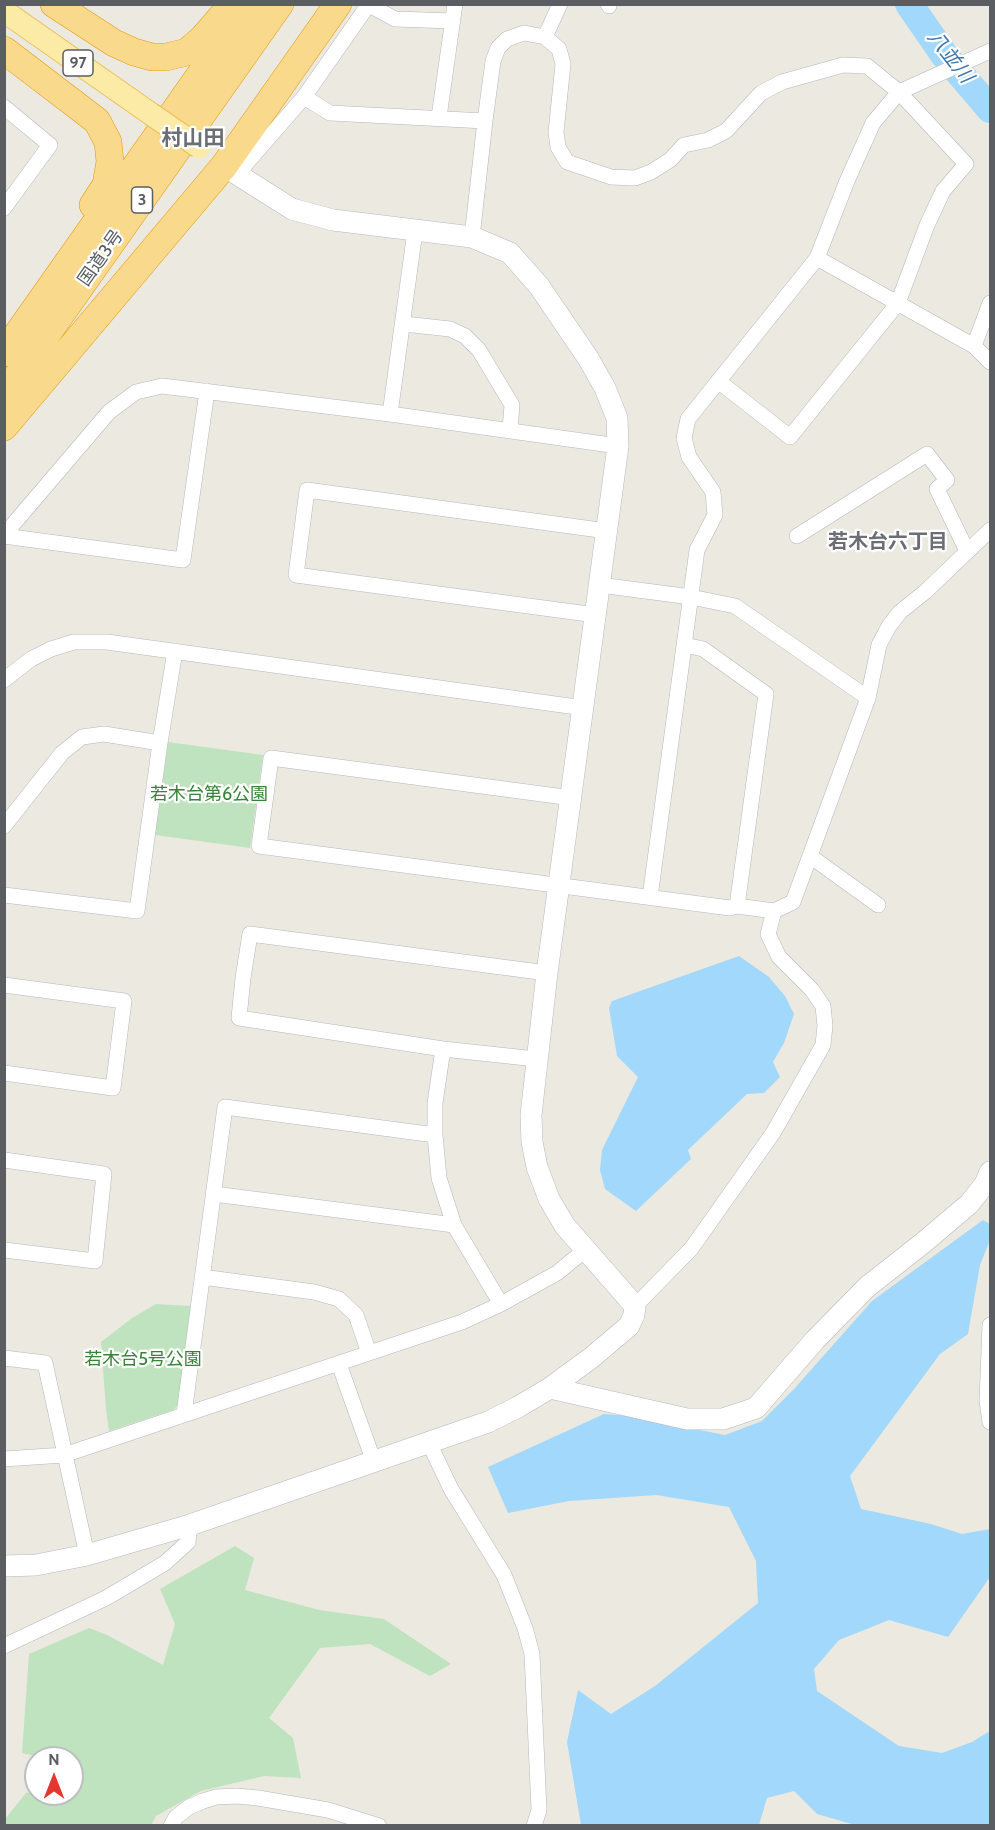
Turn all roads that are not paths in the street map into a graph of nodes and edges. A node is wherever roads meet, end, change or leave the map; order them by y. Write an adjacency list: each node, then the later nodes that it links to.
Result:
1 (54, 4): 2 (highway)
2 (232, 4)
3 (250, 4): 29 (highway, 国道3号 / 3)
4 (280, 4): 33 (highway, 国道3号 / 3)
5 (338, 4): 19 (highway)
6 (455, 4): 10 (street)
7 (560, 4): 11 (street)
8 (369, 5): 10 (street); 15 (street)
9 (4, 11): 19 (main road, 97, bridge)
10 (453, 21): 17 (street)
11 (545, 37): 14 (street); 18 (street)
12 (4, 50): 27 (highway)
13 (990, 51): 14 (street)
14 (899, 92): 23 (street); 24 (street)
15 (304, 97): 17 (street); 19 (street)
16 (4, 107): 20 (street)
17 (439, 117): 18 (street)
18 (485, 121): 22 (street)
19 (230, 170): 21 (street); 35 (highway)
20 (4, 208)
21 (416, 231): 22 (street); 26 (street)
22 (472, 237): 37 (street)
23 (817, 258): 24 (street); 31 (street)
24 (898, 303): 28 (street); 31 (street)
25 (990, 303): 28 (street)
26 (404, 324): 34 (street); 36 (street)
27 (4, 338)
28 (974, 346): 30 (street)
29 (4, 353)
30 (990, 362)
31 (718, 381): 44 (street)
32 (207, 391): 34 (street); 40 (street); 40 (street)
33 (4, 395)
34 (390, 414): 36 (street)
35 (4, 427)
36 (510, 430): 37 (street)
37 (618, 446): 39 (street)
38 (990, 530): 42 (street)
39 (607, 531): 43 (street); 45 (street)
40 (4, 536)
41 (797, 536): 42 (street)
42 (967, 551): 49 (street)
43 (600, 585): 44 (street); 45 (street)
44 (691, 597): 46 (street); 49 (street)
45 (596, 615): 50 (street)
46 (685, 645): 57 (street); 59 (street)
47 (175, 651): 48 (street); 50 (street); 51 (street)
48 (4, 680)
49 (868, 698): 54 (street)
50 (584, 708): 52 (street)
51 (160, 743): 53 (street); 56 (street)
52 (572, 798): 55 (street); 55 (street)
53 (4, 826)
54 (810, 856): 58 (street); 60 (street)
55 (560, 886): 57 (street); 61 (street)
56 (4, 895)
57 (650, 897): 59 (street)
58 (878, 905)
59 (737, 906): 60 (street)
60 (774, 911): 75 (street)
61 (548, 973): 63 (street); 64 (street)
62 (4, 985): 65 (street)
63 (443, 1049): 64 (street); 66 (street)
64 (536, 1059): 72 (street)
65 (4, 1073)
66 (435, 1135): 69 (street); 70 (street)
67 (4, 1161): 71 (street)
68 (989, 1182): 80 (street)
69 (213, 1194): 70 (street); 73 (street)
70 (454, 1225): 74 (street)
71 (4, 1250)
72 (585, 1250): 74 (street); 75 (street)
73 (202, 1277): 77 (street); 81 (street)
74 (501, 1304): 77 (street)
75 (635, 1305): 80 (street)
76 (990, 1325): 82 (street)
77 (369, 1353): 79 (street)
78 (4, 1358): 84 (street)
79 (339, 1364): 81 (street); 86 (street)
80 (550, 1388): 83 (street)
81 (184, 1414): 84 (street)
82 (990, 1422)
83 (429, 1443): 86 (street); 93 (street)
84 (64, 1455): 85 (street); 88 (street)
85 (4, 1459)
86 (374, 1462): 87 (street)
87 (190, 1525): 88 (street); 90 (street)
88 (87, 1555): 89 (street)
89 (4, 1566)
90 (4, 1646)
91 (171, 1826): 92 (street)
92 (378, 1826)
93 (534, 1826)

